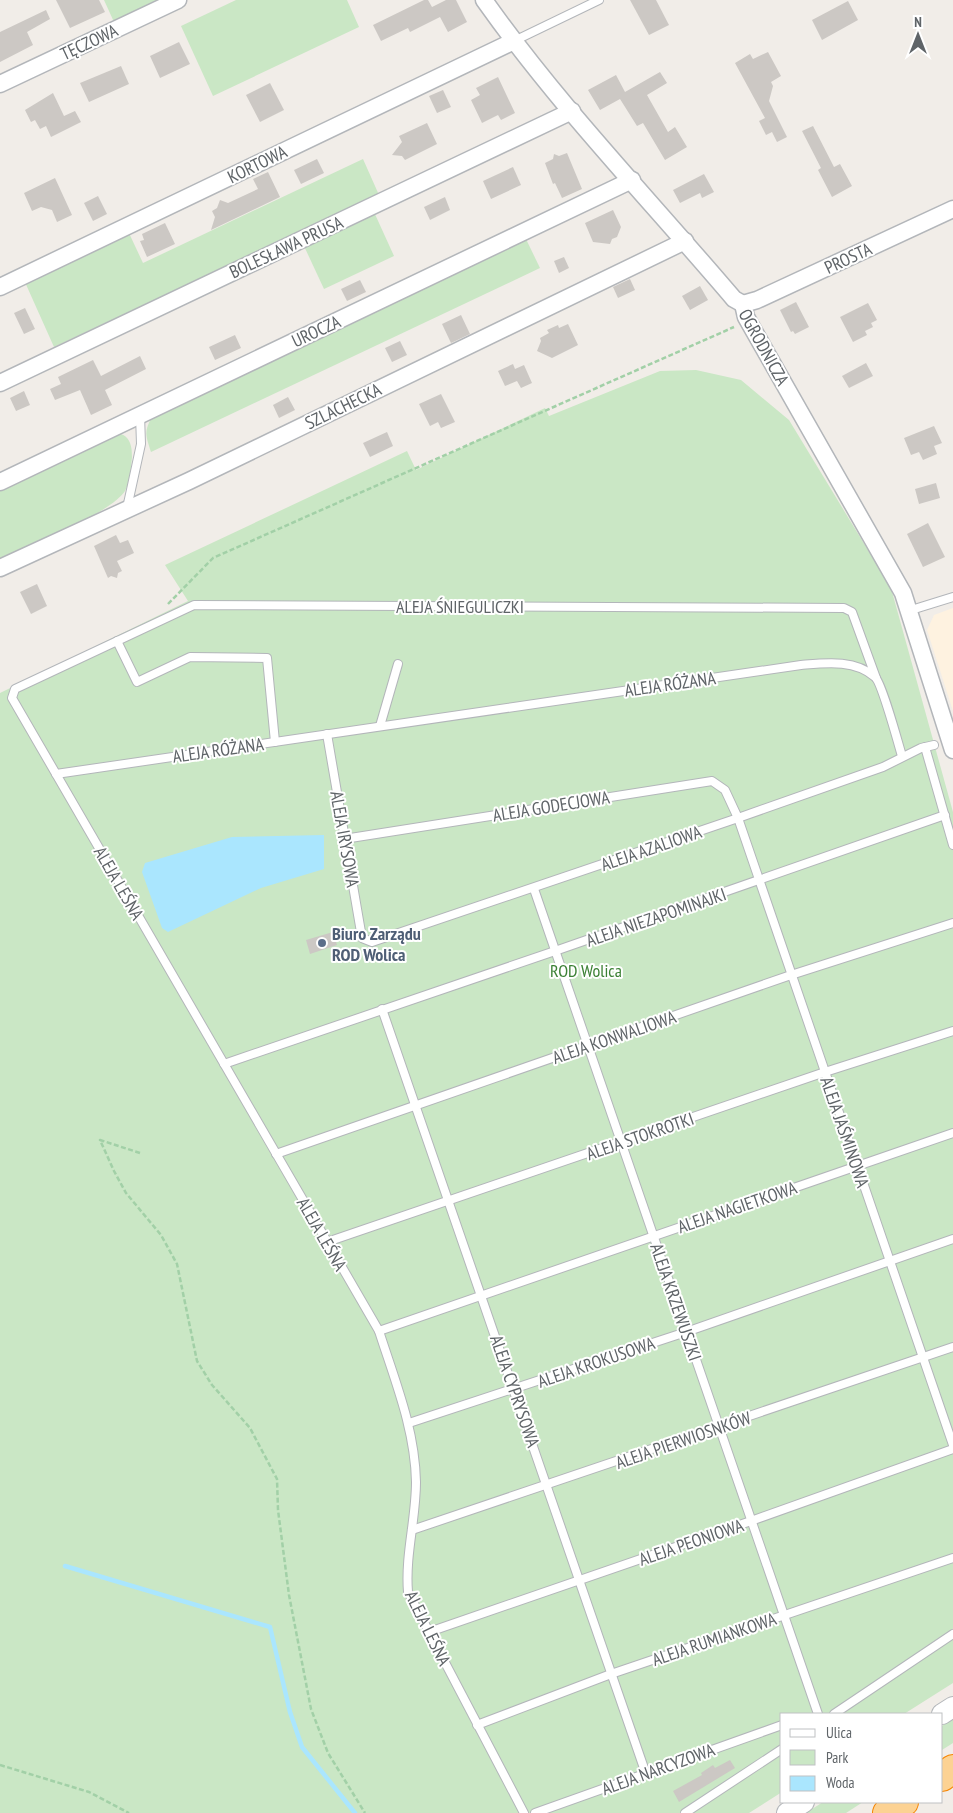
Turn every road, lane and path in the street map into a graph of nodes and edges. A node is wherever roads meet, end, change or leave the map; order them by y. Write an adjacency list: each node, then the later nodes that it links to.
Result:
1 (178, 0): 5 (street, TĘCZOWA)
2 (484, 0): 4 (street, OGRODNICZA)
3 (599, 0): 4 (lane)
4 (514, 42): 6 (street, OGRODNICZA); 10 (street, KORTOWA)
5 (0, 84)
6 (572, 111): 7 (street, OGRODNICZA); 13 (street, BOLESŁAWA PRUSA)
7 (632, 180): 9 (street, OGRODNICZA); 14 (street, UROCZA)
8 (953, 209): 11 (street, PROSTA)
9 (685, 241): 11 (street, OGRODNICZA); 16 (street, SZLACHECKA)
10 (0, 287)
11 (743, 304): 12 (street, OGRODNICZA)
12 (748, 321): 19 (path); 20 (street, OGRODNICZA)
13 (0, 382)
14 (140, 414): 15 (street, UROCZA); 16 (lane)
15 (0, 482)
16 (127, 508): 17 (street, SZLACHECKA)
17 (0, 568)
18 (953, 597): 20 (lane)
19 (166, 605)
20 (908, 611): 30 (street, OGRODNICZA)
21 (117, 641): 23 (lane, ALEJA ŚNIEGULICZKI); 24 (lane, ALEJA ŚNIEGULICZKI); 27 (lane)
22 (398, 664): 25 (lane)
23 (876, 678): 25 (lane, ALEJA RÓŻANA); 31 (lane)
24 (16, 689): 32 (lane, ALEJA LEŚNA)
25 (380, 726): 26 (lane, ALEJA RÓŻANA)
26 (327, 734): 27 (lane, ALEJA RÓŻANA); 35 (lane, ALEJA IRYSOWA)
27 (275, 742): 32 (lane, ALEJA RÓŻANA)
28 (934, 745): 29 (lane, ALEJA AZALIOWA)
29 (925, 747): 31 (lane, ALEJA AZALIOWA); 33 (lane)
30 (953, 750)
31 (902, 756): 34 (lane, ALEJA AZALIOWA)
32 (56, 774): 46 (lane, ALEJA LEŚNA)
33 (945, 815): 36 (lane); 37 (lane, ALEJA NIEZAPOMINAJKI)
34 (738, 818): 35 (lane, ALEJA GODECJOWA); 37 (lane, ALEJA JAŚMINOWA); 38 (lane, ALEJA AZALIOWA)
35 (344, 839): 40 (lane, ALEJA IRYSOWA)
36 (953, 845)
37 (759, 881): 41 (lane, ALEJA NIEZAPOMINAJKI); 42 (lane, ALEJA JAŚMINOWA)
38 (534, 889): 40 (lane, ALEJA AZALIOWA); 41 (lane, ALEJA KRZEWUSZKI)
39 (953, 923): 42 (lane, ALEJA KONWALIOWA)
40 (366, 941)
41 (555, 951): 43 (lane, ALEJA NIEZAPOMINAJKI); 45 (lane, ALEJA KRZEWUSZKI)
42 (791, 974): 45 (lane, ALEJA KONWALIOWA); 47 (lane, ALEJA JAŚMINOWA)
43 (382, 1010): 46 (lane, ALEJA NIEZAPOMINAJKI); 48 (lane, ALEJA CYPRYSOWA)
44 (953, 1031): 47 (lane, ALEJA STOKROTKI)
45 (587, 1046): 48 (lane, ALEJA KONWALIOWA); 50 (lane, ALEJA KRZEWUSZKI)
46 (224, 1064): 52 (lane, ALEJA LEŚNA)
47 (825, 1072): 50 (lane, ALEJA STOKROTKI); 53 (lane, ALEJA JAŚMINOWA)
48 (416, 1105): 52 (lane, ALEJA KONWALIOWA); 54 (lane, ALEJA CYPRYSOWA)
49 (953, 1133): 53 (lane, ALEJA NAGIETKOWA)
50 (621, 1142): 54 (lane, ALEJA STOKROTKI); 55 (lane, ALEJA KRZEWUSZKI)
51 (140, 1153): 88 (path)
52 (276, 1154): 57 (lane, ALEJA LEŚNA)
53 (856, 1166): 55 (lane, ALEJA NAGIETKOWA); 58 (lane, ALEJA JAŚMINOWA)
54 (449, 1202): 57 (lane, ALEJA STOKROTKI); 59 (lane, ALEJA CYPRYSOWA)
55 (653, 1236): 59 (lane, ALEJA NAGIETKOWA); 61 (lane, ALEJA KRZEWUSZKI)
56 (953, 1239): 58 (lane, ALEJA KROKUSOWA)
57 (327, 1242): 60 (lane, ALEJA LEŚNA)
58 (889, 1261): 61 (lane, ALEJA KROKUSOWA); 63 (lane, ALEJA JAŚMINOWA)
59 (482, 1295): 60 (lane, ALEJA NAGIETKOWA); 64 (lane, ALEJA CYPRYSOWA)
60 (379, 1331): 65 (lane, ALEJA LEŚNA)
61 (686, 1332): 64 (lane, ALEJA KROKUSOWA); 66 (lane, ALEJA KRZEWUSZKI)
62 (953, 1347): 63 (lane, ALEJA PIERWIOSNKÓW)
63 (923, 1357): 66 (lane, ALEJA PIERWIOSNKÓW); 67 (lane, ALEJA JAŚMINOWA)
64 (514, 1390): 65 (lane, ALEJA KROKUSOWA); 69 (lane, ALEJA CYPRYSOWA)
65 (409, 1423): 71 (lane, ALEJA LEŚNA)
66 (719, 1428): 69 (lane, ALEJA PIERWIOSNKÓW); 70 (lane, ALEJA KRZEWUSZKI)
67 (953, 1445)
68 (953, 1449): 70 (lane, ALEJA PEONIOWA)
69 (546, 1486): 71 (lane, ALEJA PIERWIOSNKÓW); 73 (lane, ALEJA CYPRYSOWA)
70 (751, 1522): 73 (lane, ALEJA PEONIOWA); 74 (lane, ALEJA KRZEWUSZKI)
71 (412, 1530): 75 (lane, ALEJA LEŚNA)
72 (953, 1558): 74 (lane, ALEJA RUMIANKOWA)
73 (580, 1580): 75 (lane, ALEJA PEONIOWA); 77 (lane, ALEJA CYPRYSOWA)
74 (783, 1615): 77 (lane, ALEJA RUMIANKOWA); 78 (lane, ALEJA KRZEWUSZKI)
75 (428, 1632): 80 (lane, ALEJA LEŚNA)
76 (953, 1634): 79 (lane)
77 (611, 1674): 80 (lane, ALEJA RUMIANKOWA); 84 (lane, ALEJA CYPRYSOWA)
78 (816, 1713)
79 (835, 1713)
80 (477, 1725): 89 (lane, ALEJA LEŚNA)
81 (780, 1726): 84 (lane, ALEJA NARCYZOWA)
82 (780, 1750): 91 (lane)
83 (0, 1765): 87 (path)
84 (646, 1774): 90 (lane, ALEJA NARCYZOWA)
85 (802, 1803): 92 (street)
86 (902, 1803): 93 (highway)
87 (129, 1813)
88 (365, 1813)
89 (524, 1813)
90 (535, 1813)
91 (685, 1813)
92 (787, 1813)
93 (887, 1813)

